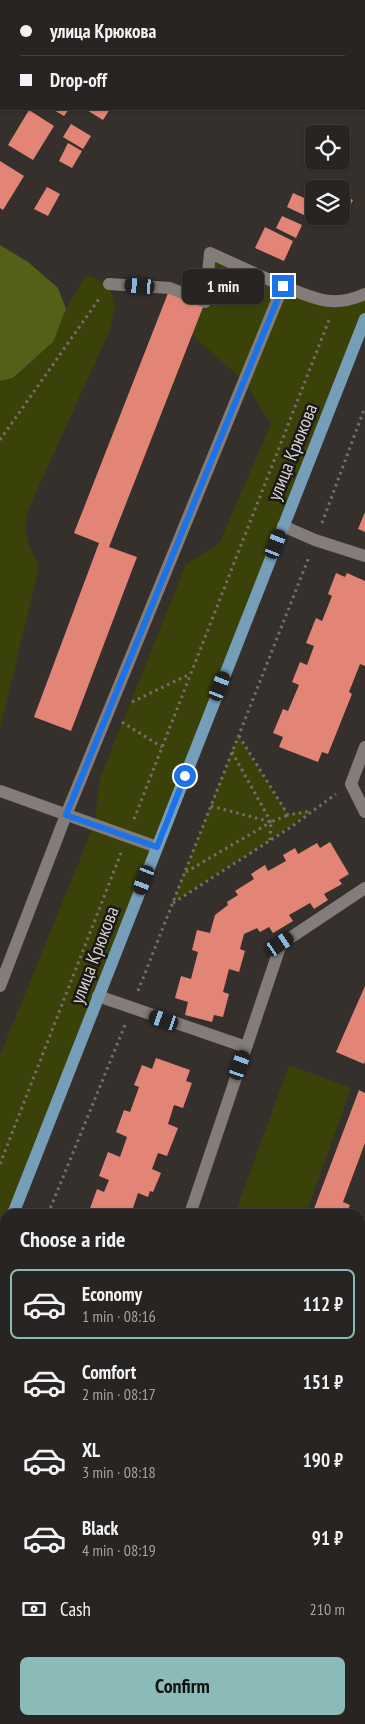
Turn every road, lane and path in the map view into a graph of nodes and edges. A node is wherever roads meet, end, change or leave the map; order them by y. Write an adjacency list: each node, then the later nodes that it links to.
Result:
1 (109, 284): 2 (street); 7 (path)
2 (283, 286): 4 (street); 12 (street)
3 (365, 294): 4 (street)
4 (336, 303): 11 (path)
5 (365, 319): 8 (main road, улица Крюкова)
6 (365, 407): 9 (path)
7 (0, 440)
8 (283, 526): 9 (street); 27 (main road, улица Крюкова)
9 (315, 540): 10 (street); 13 (path)
10 (365, 556)
11 (190, 674): 12 (path); 14 (path)
12 (108, 714): 14 (path); 23 (street)
13 (238, 736): 16 (path); 22 (path)
14 (162, 747): 24 (path)
15 (365, 747): 17 (street)
16 (232, 752): 19 (path); 25 (path)
17 (350, 784): 20 (path); 21 (street)
18 (0, 791): 23 (street)
19 (211, 806): 25 (path); 29 (path)
20 (313, 810): 22 (path); 26 (path)
21 (365, 812)
22 (288, 814): 25 (path)
23 (66, 815): 27 (street); 32 (street)
24 (133, 821)
25 (271, 822): 26 (path); 29 (path)
26 (270, 840): 31 (path)
27 (157, 847): 33 (main road, улица Крюкова)
28 (122, 849): 36 (path)
29 (185, 873): 31 (path)
30 (365, 888): 35 (street)
31 (172, 903): 34 (path)
32 (0, 986)
33 (98, 996): 34 (street); 37 (main road, улица Крюкова)
34 (132, 1008): 35 (street); 38 (path)
35 (246, 1047): 39 (street)
36 (0, 1164)
37 (15, 1209)
38 (50, 1209)
39 (192, 1209)

